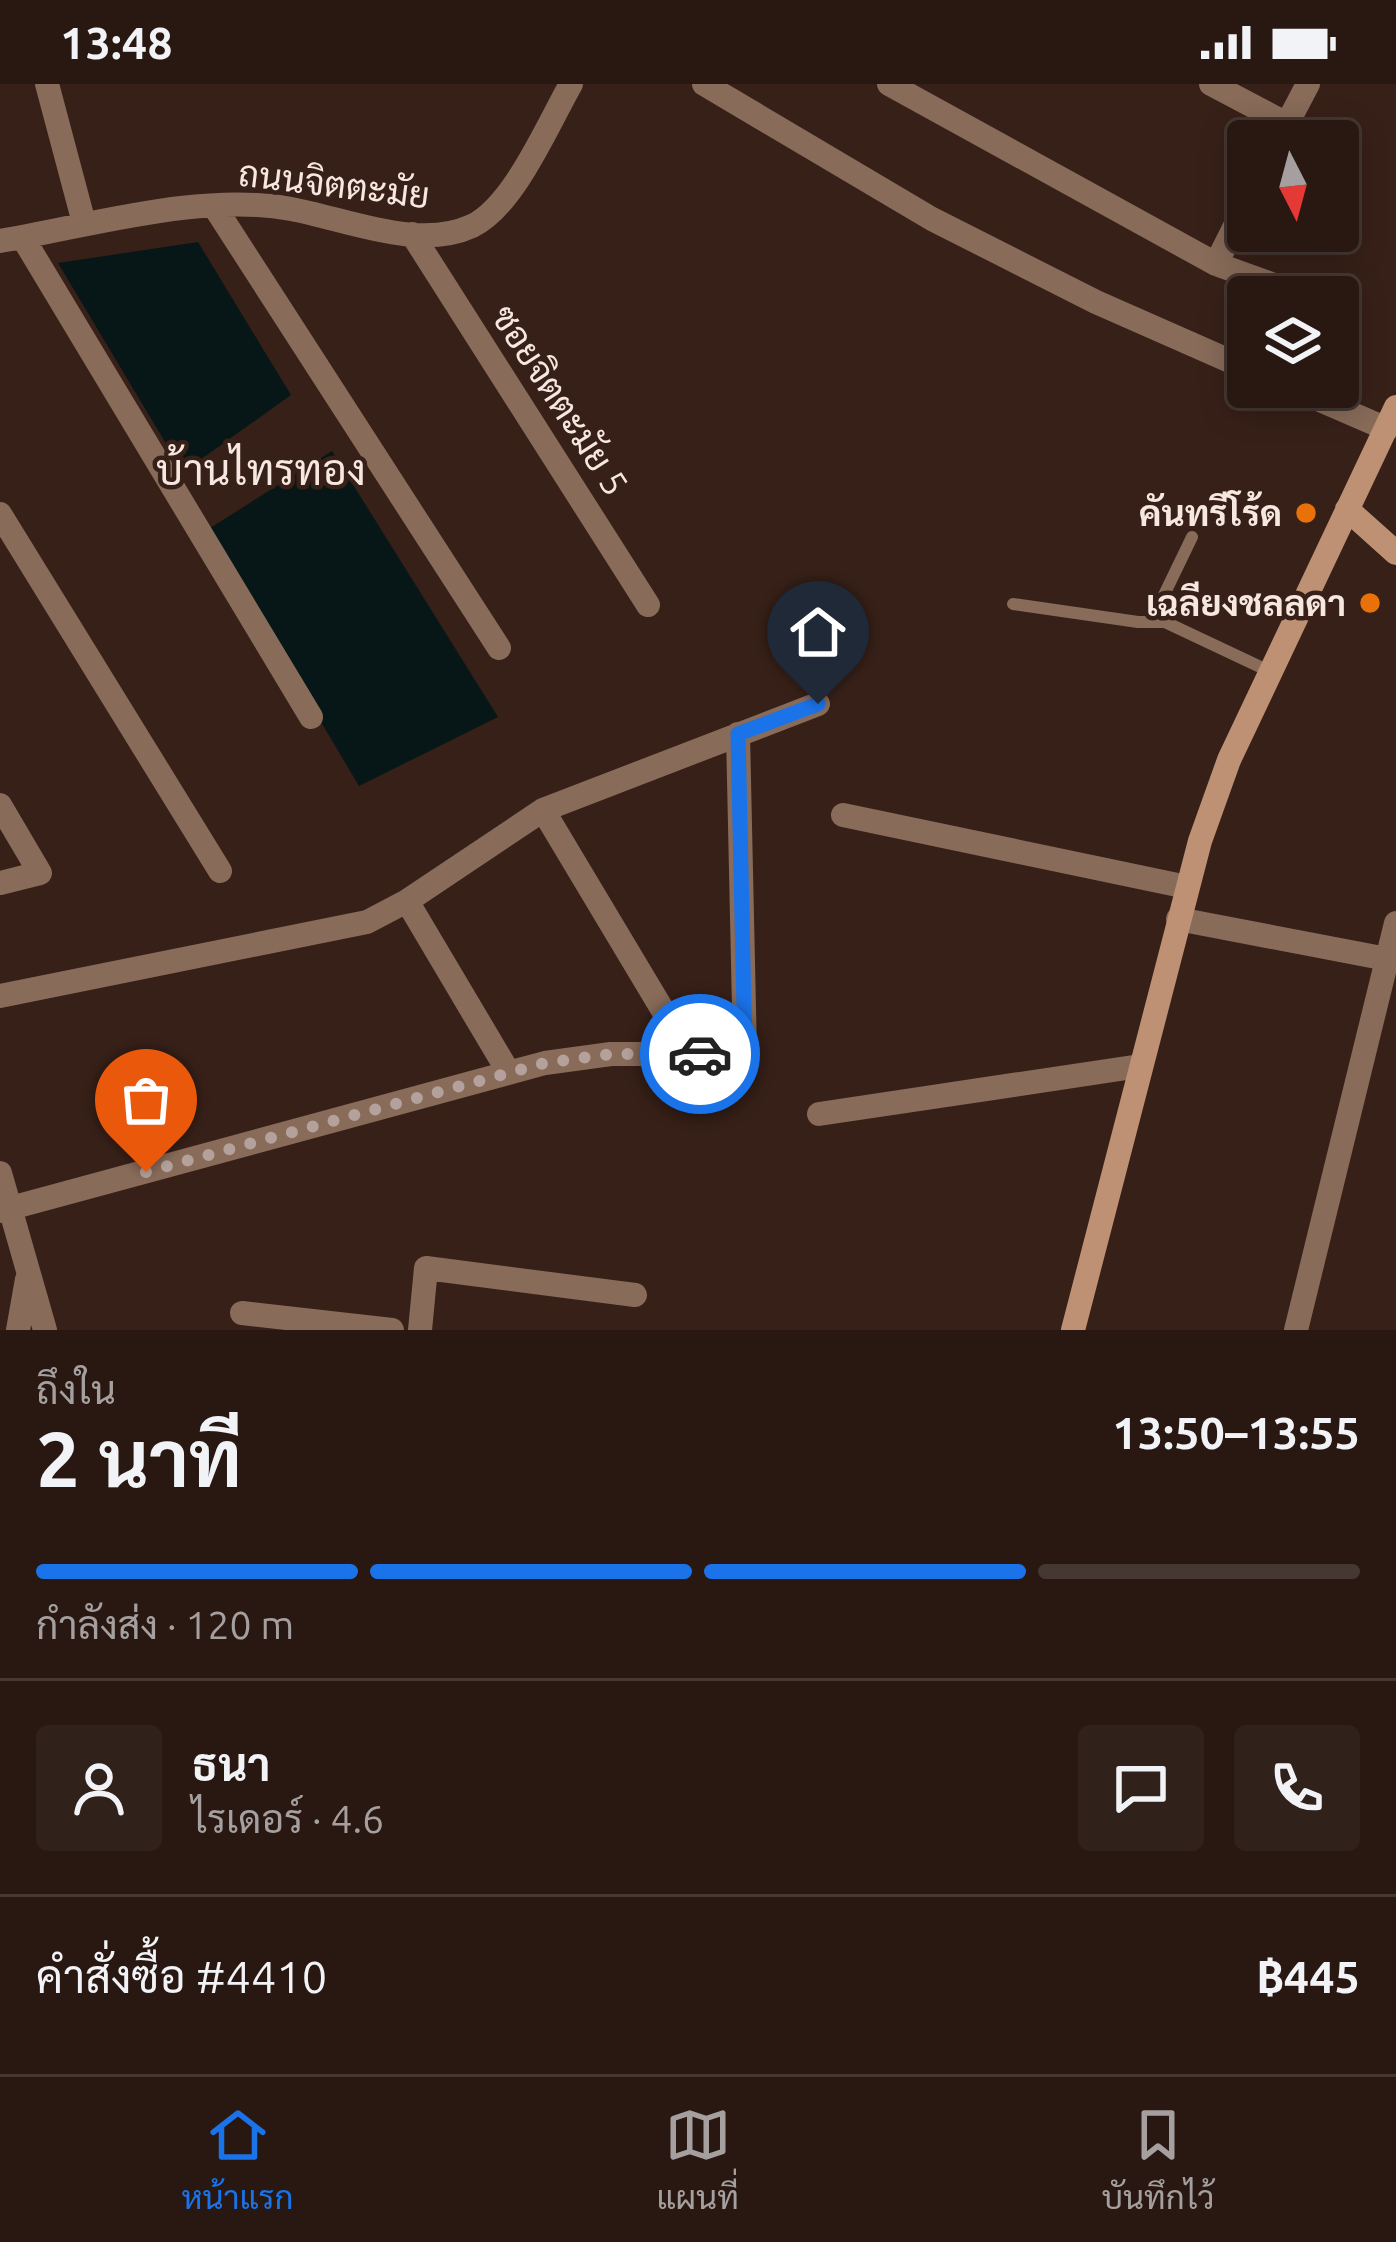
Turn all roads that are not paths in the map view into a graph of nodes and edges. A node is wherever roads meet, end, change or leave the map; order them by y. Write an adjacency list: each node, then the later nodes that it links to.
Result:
1 (47, 84): 10 (street)
2 (571, 84): 11 (street, ถนนจิตตะมัย)
3 (704, 84): 16 (street)
4 (889, 84): 14 (street)
5 (1211, 84): 7 (street)
6 (1308, 84): 8 (street)
7 (1264, 120)
8 (1288, 120)
9 (214, 206): 10 (street, ถนนจิตตะมัย); 11 (street, ถนนจิตตะมัย); 26 (street)
10 (84, 223): 12 (street, ถนนจิตตะมัย)
11 (412, 235): 24 (street, ซอยจิตตะมัย 5)
12 (11, 240): 29 (street)
13 (1227, 242): 14 (street)
14 (1216, 264): 15 (street)
15 (1249, 276)
16 (1227, 360)
17 (1358, 408): 18 (street)
18 (1391, 418): 19 (street)
19 (1347, 508): 22 (street); 27 (street)
20 (0, 514): 34 (street)
21 (1192, 537): 25 (lane)
22 (1396, 553)
23 (1013, 604): 25 (lane)
24 (648, 605)
25 (1165, 622): 27 (lane)
26 (499, 648)
27 (1270, 672): 36 (street)
28 (818, 704): 30 (street)
29 (310, 716)
30 (738, 734): 32 (street); 42 (street)
31 (0, 805): 35 (street)
32 (544, 810): 37 (street); 42 (street)
33 (843, 815): 36 (street)
34 (220, 872)
35 (0, 883)
36 (1187, 887): 38 (street)
37 (406, 901): 41 (street); 44 (street)
38 (1178, 920): 40 (street); 43 (street)
39 (1396, 923): 40 (street)
40 (1387, 959): 56 (street)
41 (0, 997)
42 (689, 1054): 44 (street)
43 (1140, 1066): 45 (street); 55 (street)
44 (509, 1073): 47 (street)
45 (819, 1114)
46 (0, 1173): 47 (street)
47 (5, 1210): 48 (street)
48 (28, 1271): 51 (street); 52 (street)
49 (634, 1295): 54 (street)
50 (242, 1313): 53 (street)
51 (18, 1330)
52 (45, 1330)
53 (392, 1330)
54 (420, 1330)
55 (1073, 1330)
56 (1296, 1330)

